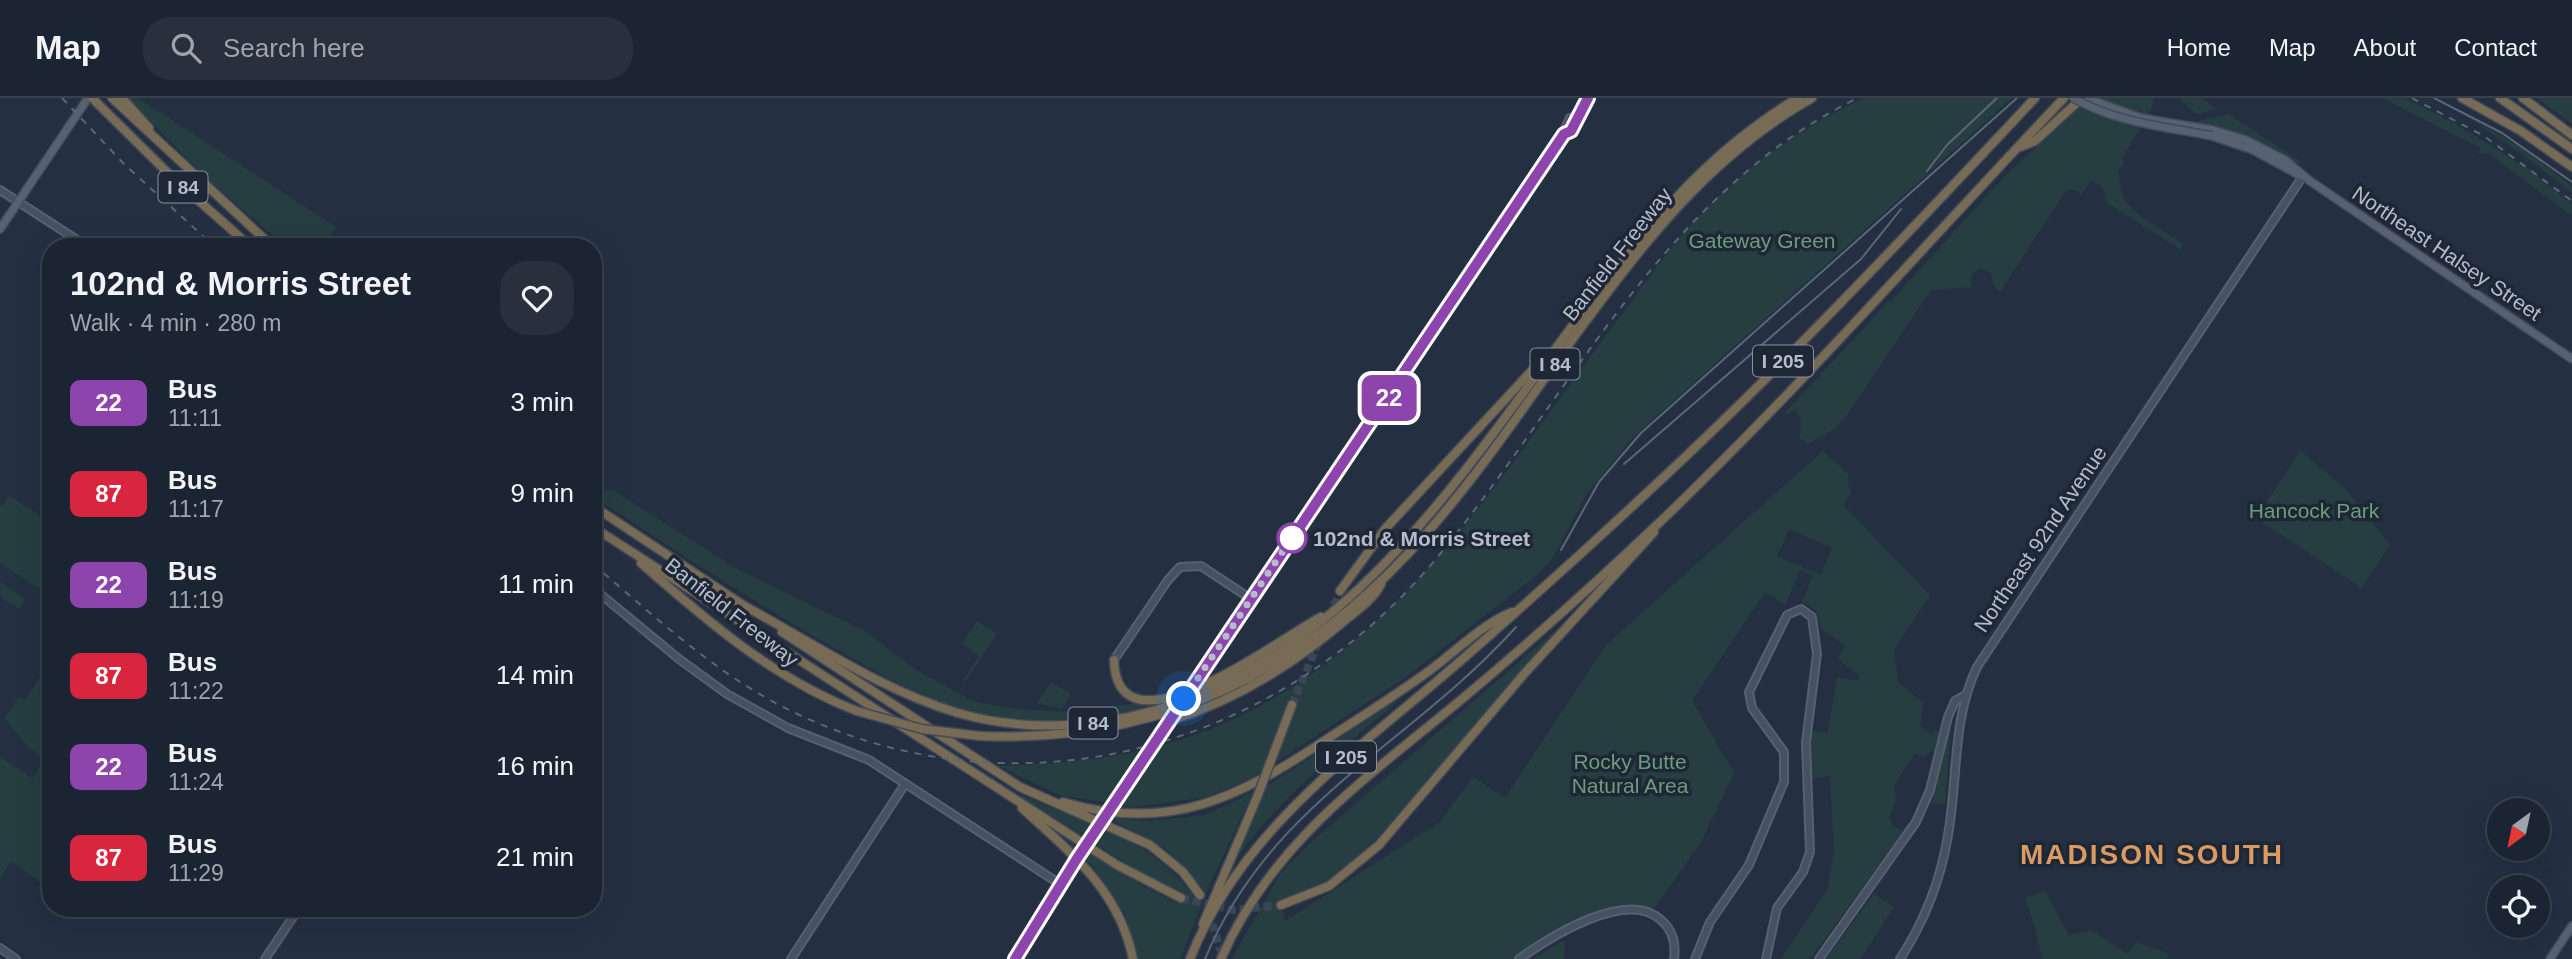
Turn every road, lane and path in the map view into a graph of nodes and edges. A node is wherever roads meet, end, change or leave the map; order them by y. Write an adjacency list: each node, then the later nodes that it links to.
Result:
1 (90, 98): 22 (main road); 25 (highway, I 84)
2 (112, 98): 14 (highway)
3 (122, 98): 14 (highway)
4 (1588, 98): 36 (street)
5 (1798, 98): 27 (highway, Banfield Freeway / I 84)
6 (1812, 98): 33 (highway, Banfield Freeway / I 84)
7 (2035, 98): 38 (highway, I 205)
8 (2064, 98): 17 (highway, I 205)
9 (2073, 98): 15 (main road, Northeast Halsey Street, bridge)
10 (2084, 98): 15 (main road, Northeast Halsey Street, bridge); 17 (highway)
11 (2462, 98): 19 (highway)
12 (2500, 98): 18 (highway)
13 (2523, 98): 16 (highway)
14 (130, 112): 26 (highway, I 84)
15 (2213, 133): 20 (main road, Northeast Halsey Street)
16 (2572, 135)
17 (2017, 148): 30 (highway, I 205)
18 (2572, 149)
19 (2572, 167)
20 (2303, 176): 28 (main road, Northeast Halsey Street); 41 (street, Northeast 92nd Avenue)
21 (0, 190): 22 (street)
22 (18, 202): 23 (main road); 24 (street)
23 (0, 229)
24 (74, 238)
25 (241, 238)
26 (263, 238)
27 (1560, 340): 34 (highway); 39 (highway, Banfield Freeway / I 84)
28 (2572, 359)
29 (602, 512): 37 (highway, I 84)
30 (1661, 520): 50 (highway); 61 (highway, I 205)
31 (602, 533): 32 (highway, I 84)
32 (626, 550): 33 (highway, Banfield Freeway / I 84, bridge); 45 (highway)
33 (1384, 578): 43 (highway)
34 (1340, 592)
35 (602, 594): 44 (street)
36 (1251, 598): 40 (street); 43 (street, bridge)
37 (741, 604): 39 (highway, Banfield Freeway / I 84); 46 (highway)
38 (1517, 609): 46 (highway); 53 (highway, I 205)
39 (1336, 610): 40 (highway)
40 (1114, 660)
41 (1966, 694): 66 (street); 67 (street, Northeast 92nd Avenue)
42 (1292, 705): 53 (highway, bridge)
43 (1169, 721): 47 (street, bridge)
44 (905, 784): 47 (street); 57 (street)
45 (1005, 792): 49 (highway); 59 (highway)
46 (1036, 795): 48 (highway)
47 (1060, 884): 58 (street)
48 (1200, 895)
49 (1181, 898)
50 (1282, 905)
51 (293, 917): 56 (street)
52 (2572, 926): 68 (main road)
53 (1202, 929): 60 (highway, I 205)
54 (0, 948): 55 (street)
55 (16, 959)
56 (265, 959)
57 (791, 959)
58 (1015, 959)
59 (1133, 959)
60 (1189, 959)
61 (1220, 959)
62 (1519, 959): 63 (street)
63 (1674, 959)
64 (1695, 959): 65 (street)
65 (1766, 959)
66 (1819, 959)
67 (1900, 959)
68 (2550, 959)

